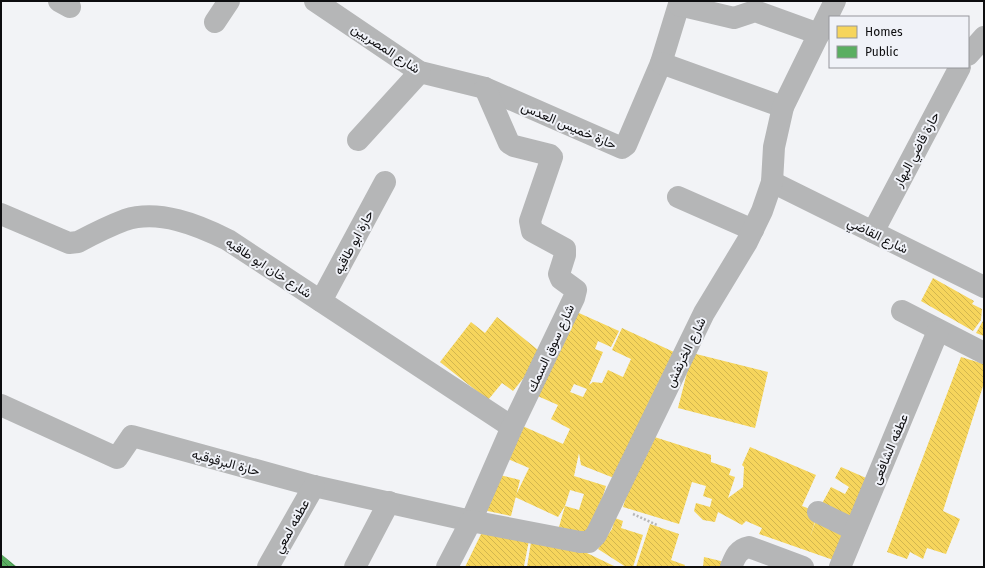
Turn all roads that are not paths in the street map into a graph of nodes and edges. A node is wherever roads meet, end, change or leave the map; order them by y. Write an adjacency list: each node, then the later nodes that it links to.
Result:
1 (229, 1): 5 (street)
2 (315, 1): 9 (street, شارع المصريين)
3 (835, 1): 6 (street, شارع الخرنفش)
4 (679, 3): 6 (street, حارة خميس العدس); 7 (street, حارة خميس العدس)
5 (215, 22)
6 (819, 34): 11 (street, شارع الخرنفش)
7 (661, 63): 10 (street, حارة خميس العدس); 11 (street)
8 (959, 68): 18 (street, حارة قاضي البهار)
9 (420, 72): 10 (street, شارع المصريين); 12 (street)
10 (486, 88): 25 (street, شارع سوق السمك)
11 (784, 107): 14 (street, شارع الخرنفش)
12 (358, 140)
13 (385, 182): 20 (street, حارة ابو طاقيه)
14 (772, 182): 17 (street, شارع الخرنفش); 18 (street, شارع القاضي)
15 (678, 197): 17 (street)
16 (1, 214): 20 (street, شارع خان ابو طاقيه)
17 (753, 230): 29 (street, شارع الخرنفش)
18 (873, 232): 19 (street, شارع القاضي)
19 (984, 287)
20 (321, 301): 25 (street, شارع خان ابو طاقيه)
21 (902, 311): 22 (street)
22 (938, 332): 23 (street); 30 (street, عطفه الشافعى)
23 (984, 353)
24 (1, 405): 26 (street, حارة البرقوقيه)
25 (512, 427): 29 (street, شارع سوق السمك)
26 (314, 486): 27 (street, حارة البرقوقيه); 31 (street, عطفه لمعي)
27 (389, 502): 29 (street, حارة البرقوقيه); 32 (street)
28 (818, 512): 30 (street)
29 (472, 521): 33 (street)
30 (855, 530): 36 (street, عطفه الشافعى)
31 (268, 567)
32 (355, 567)
33 (447, 567)
34 (731, 567): 35 (street)
35 (803, 567)
36 (840, 567)

